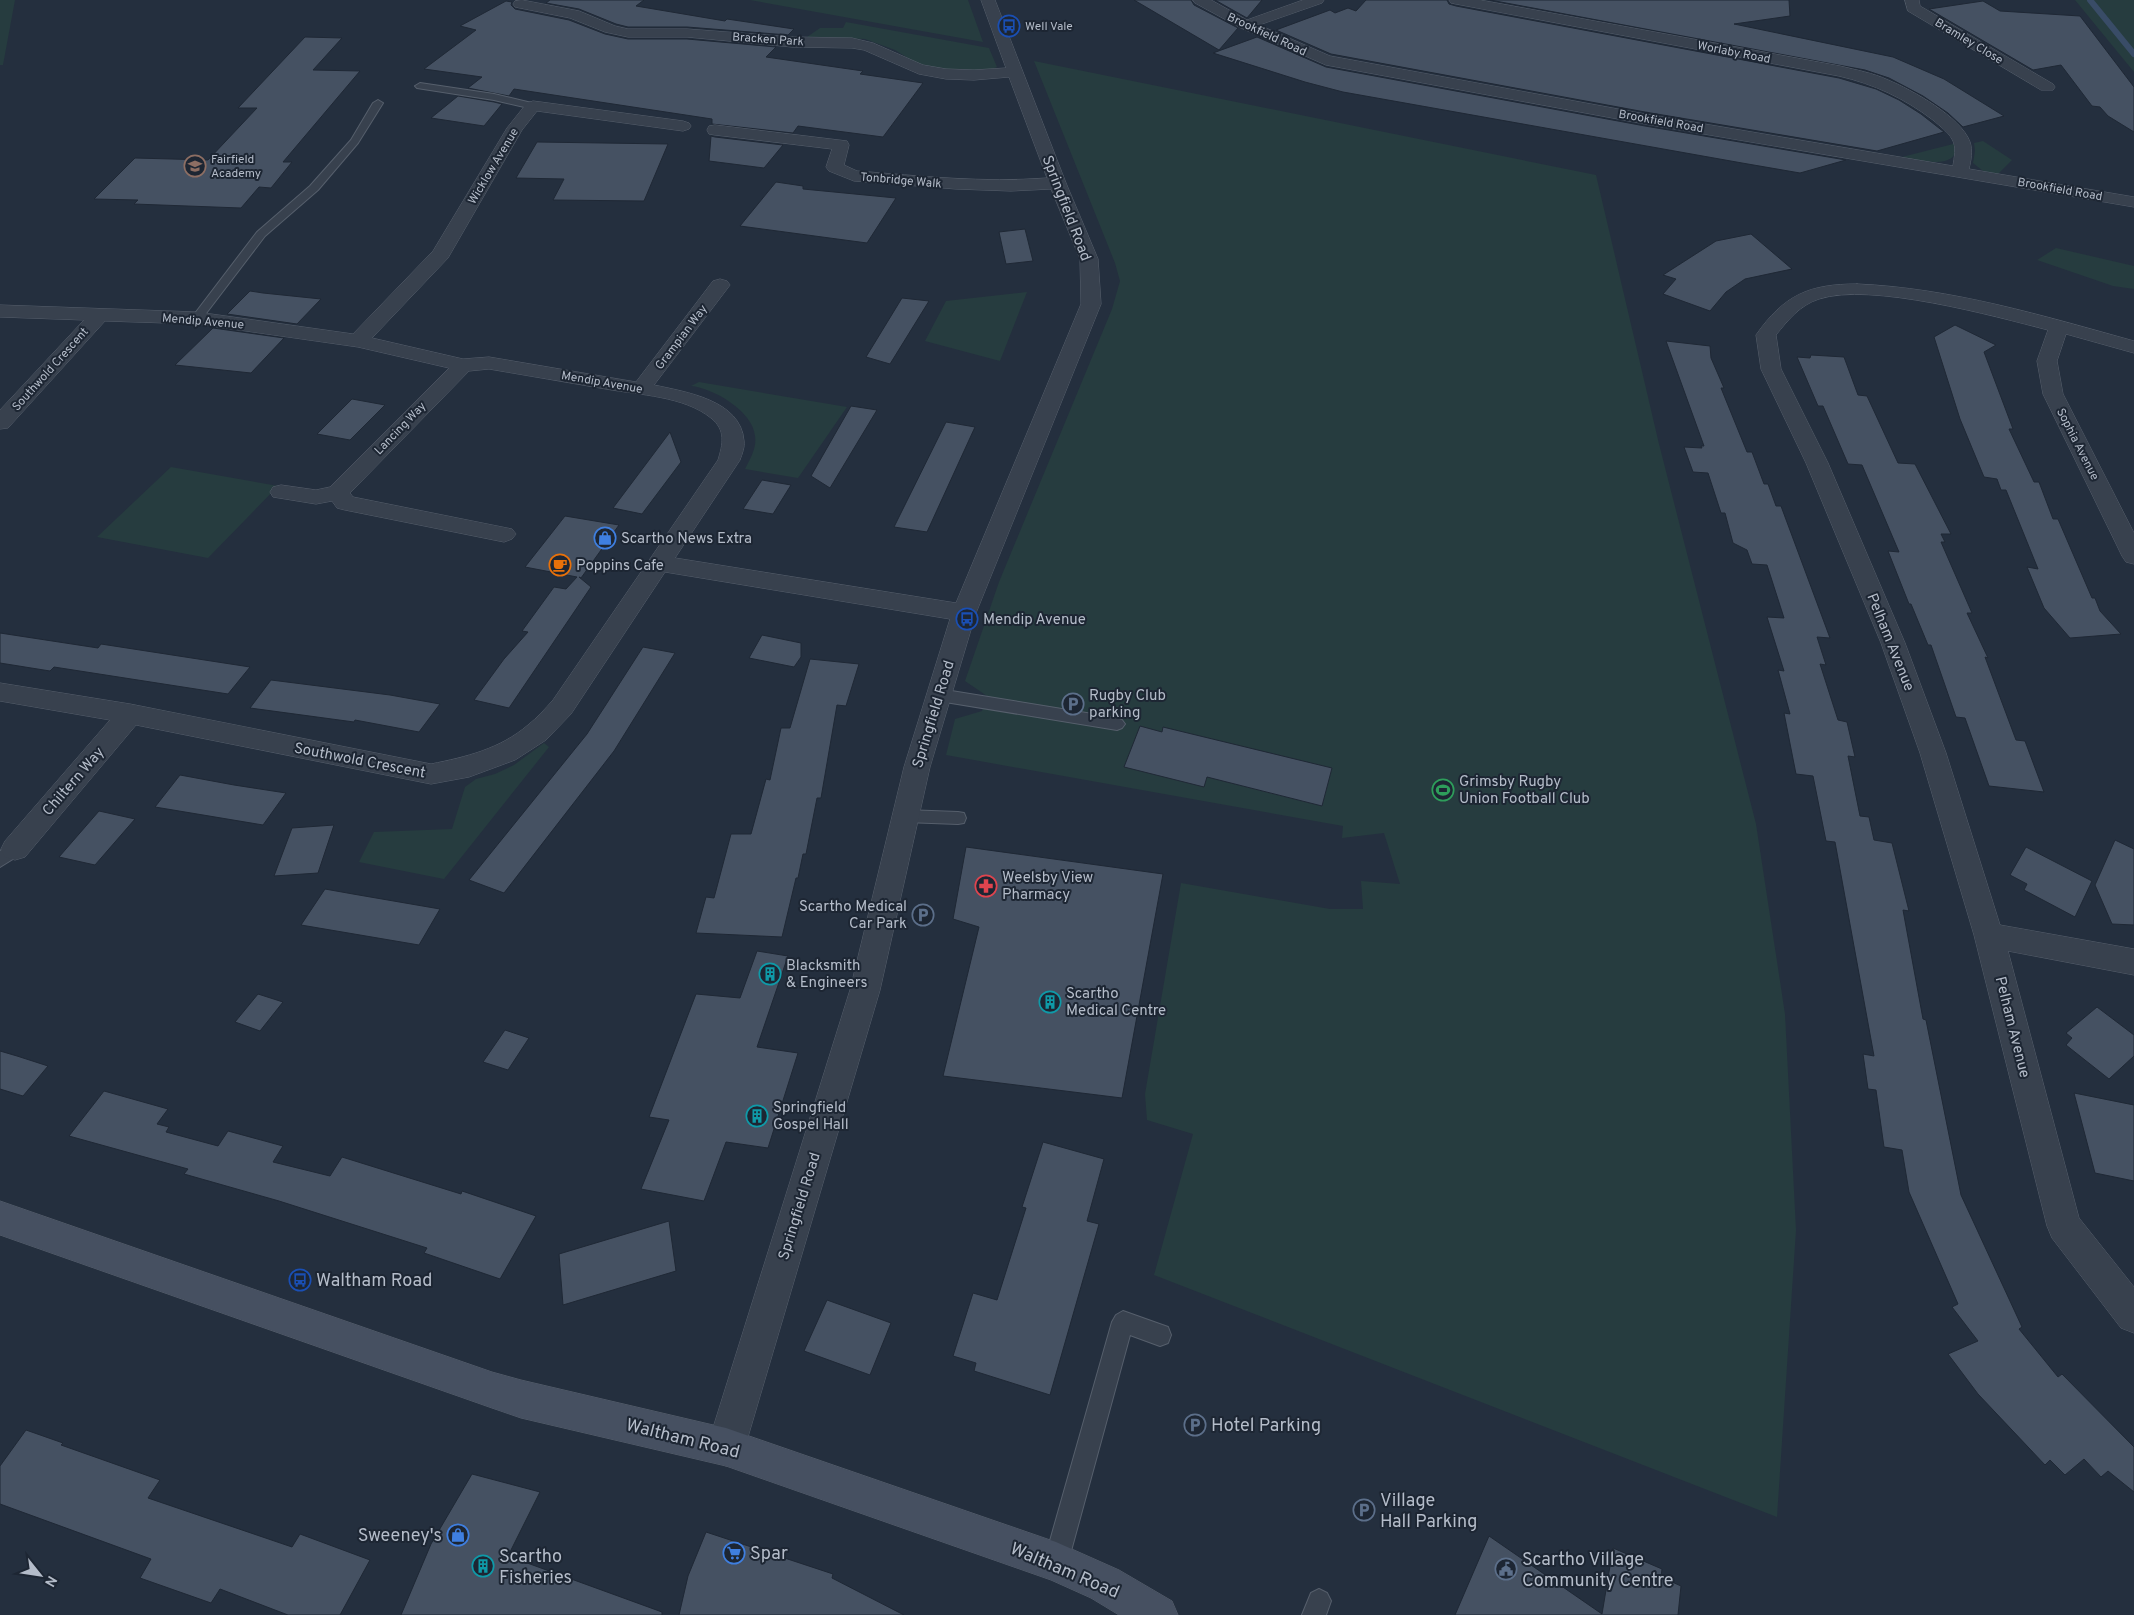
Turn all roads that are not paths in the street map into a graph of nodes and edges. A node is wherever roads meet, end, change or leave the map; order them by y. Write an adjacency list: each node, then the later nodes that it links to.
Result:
1 (988, 0): 8 (street, Springfield Road)
2 (1200, 0): 7 (street, Brookfield Road)
3 (1317, 0): 7 (street)
4 (1456, 0): 17 (street, Worlaby Road)
5 (1912, 0): 10 (street, Bramley Close)
6 (520, 4): 8 (street, Bracken Park)
7 (1246, 25): 17 (street, Brookfield Road)
8 (1016, 72): 18 (street, Springfield Road)
9 (2061, 74): 10 (street)
10 (2032, 78): 12 (street, Bramley Close)
11 (420, 86): 14 (lane)
12 (2047, 87)
13 (378, 103): 23 (lane)
14 (533, 106): 15 (street); 25 (street, Wicklow Avenue)
15 (683, 126)
16 (716, 130): 18 (street, Tonbridge Walk)
17 (1960, 172): 19 (street, Brookfield Road)
18 (1057, 183): 35 (street, Springfield Road)
19 (2134, 202)
20 (720, 285): 28 (street, Grampian Way)
21 (0, 312): 22 (street, Mendip Avenue)
22 (99, 315): 23 (street, Mendip Avenue); 29 (street, Southwold Crescent)
23 (197, 318): 25 (street, Mendip Avenue)
24 (2059, 326): 26 (street, Pelham Avenue); 33 (street, Sophia Avenue); 43 (street, Pelham Avenue)
25 (358, 341): 27 (street, Mendip Avenue)
26 (2134, 346)
27 (463, 365): 28 (street, Mendip Avenue); 31 (street, Lancing Way)
28 (641, 389): 34 (street, Mendip Avenue)
29 (0, 423)
30 (281, 492): 31 (street)
31 (338, 492): 32 (street)
32 (504, 534)
33 (2134, 556)
34 (659, 564): 35 (street); 38 (street, Southwold Crescent)
35 (964, 613): 37 (street, Springfield Road)
36 (0, 692): 38 (street, Southwold Crescent)
37 (939, 695): 39 (lane); 40 (street, Springfield Road)
38 (130, 714): 42 (street, Chiltern Way)
39 (1117, 724)
40 (905, 816): 41 (lane); 48 (street, Springfield Road)
41 (958, 818)
42 (7, 854)
43 (1989, 935): 44 (street); 46 (street, Pelham Avenue)
44 (2134, 962)
45 (0, 1218): 48 (main road, Waltham Road)
46 (2134, 1315)
47 (1160, 1335): 49 (lane)
48 (726, 1447): 49 (main road, Waltham Road)
49 (1056, 1562): 50 (main road, Waltham Road)
50 (1158, 1615)

